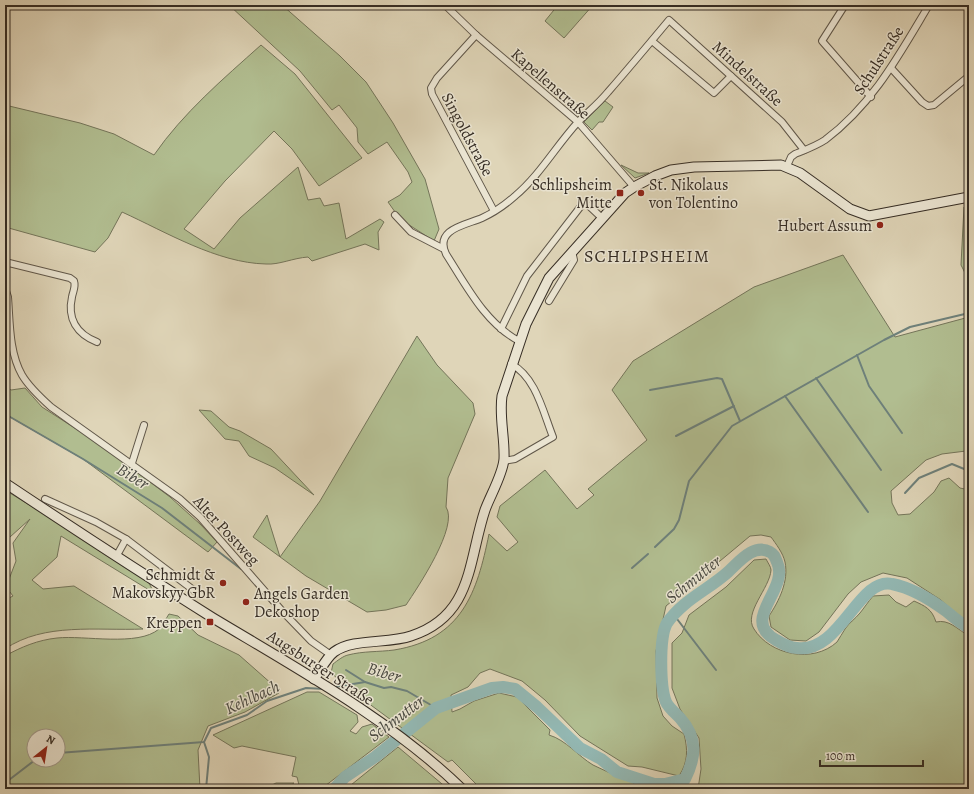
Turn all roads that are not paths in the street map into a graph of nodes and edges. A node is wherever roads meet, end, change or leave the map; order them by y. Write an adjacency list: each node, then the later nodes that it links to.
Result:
1 (445, 5): 4 (street, Kapellenstraße)
2 (845, 5): 9 (street)
3 (929, 5): 6 (street, Schulstraße)
4 (476, 35): 10 (street, Kapellenstraße); 15 (street, Singoldstraße)
5 (652, 41): 7 (street); 7 (street, Mindelstraße); 10 (street)
6 (891, 68): 8 (street); 9 (street, Schulstraße)
7 (731, 76): 11 (street, Mindelstraße)
8 (969, 76)
9 (871, 97): 11 (street, Schulstraße)
10 (578, 122): 13 (street, Kapellenstraße); 15 (street)
11 (804, 150): 12 (street, Schulstraße)
12 (787, 166): 13 (street); 14 (street)
13 (634, 187): 17 (street)
14 (969, 197)
15 (494, 211): 18 (street)
16 (395, 216): 18 (street)
17 (603, 219): 19 (street); 23 (street)
18 (442, 248): 23 (street)
19 (572, 251): 22 (street); 24 (street)
20 (5, 262): 25 (street)
21 (5, 288): 29 (street, Alter Postweg)
22 (549, 302)
23 (501, 329): 24 (street)
24 (519, 341): 26 (street)
25 (97, 342)
26 (511, 364): 28 (street); 28 (street)
27 (144, 425): 29 (street)
28 (504, 461): 35 (street)
29 (132, 463): 35 (street, Alter Postweg)
30 (5, 483): 33 (street, Augsburger Straße)
31 (45, 499): 32 (street)
32 (126, 539): 33 (street); 34 (street)
33 (116, 557): 36 (street, Augsburger Straße)
34 (200, 595)
35 (331, 655): 36 (street)
36 (316, 680): 37 (street, Augsburger Straße)
37 (462, 789)

